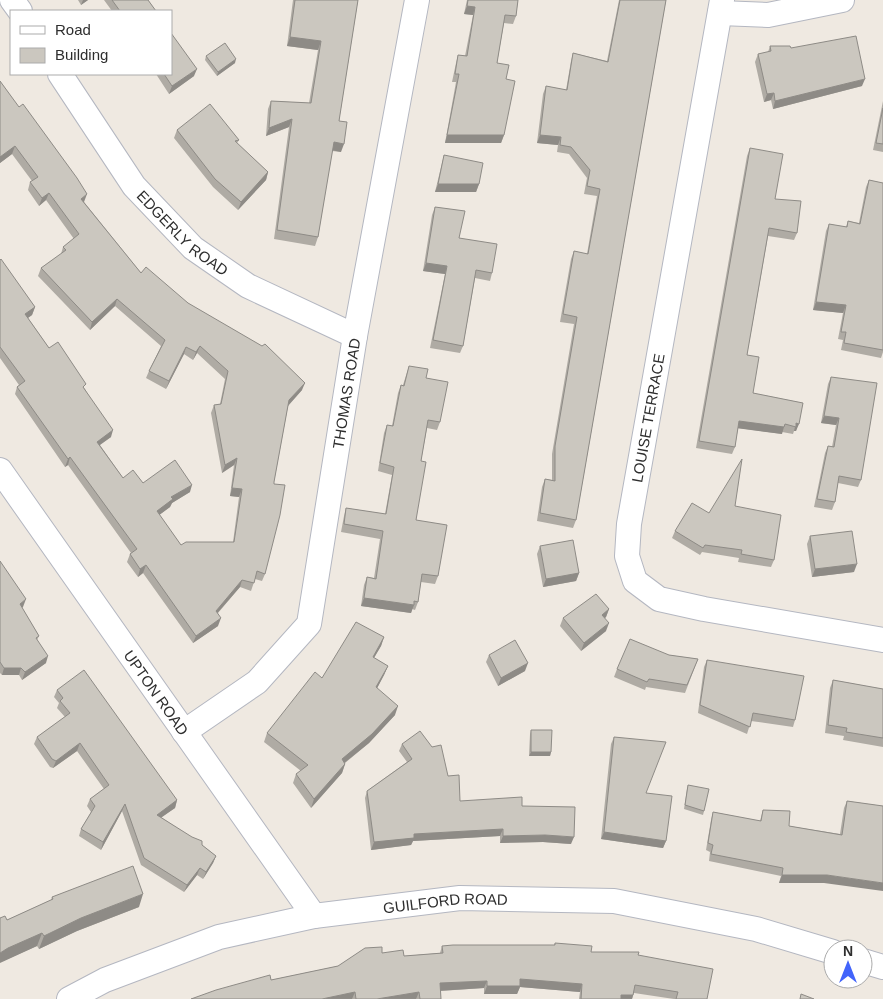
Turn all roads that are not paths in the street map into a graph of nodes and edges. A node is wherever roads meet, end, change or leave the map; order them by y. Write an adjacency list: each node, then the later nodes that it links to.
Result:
1 (417, 0): 5 (street, THOMAS ROAD)
2 (842, 0): 3 (street)
3 (721, 7): 7 (street, LOUISE TERRACE)
4 (61, 75): 5 (street, EDGERLY ROAD)
5 (356, 336): 8 (street, THOMAS ROAD)
6 (0, 470): 8 (street, UPTON ROAD)
7 (883, 640)
8 (184, 732): 9 (street, UPTON ROAD)
9 (314, 916): 10 (street, GUILFORD ROAD); 11 (street, GUILFORD ROAD)
10 (823, 949)
11 (69, 999)

